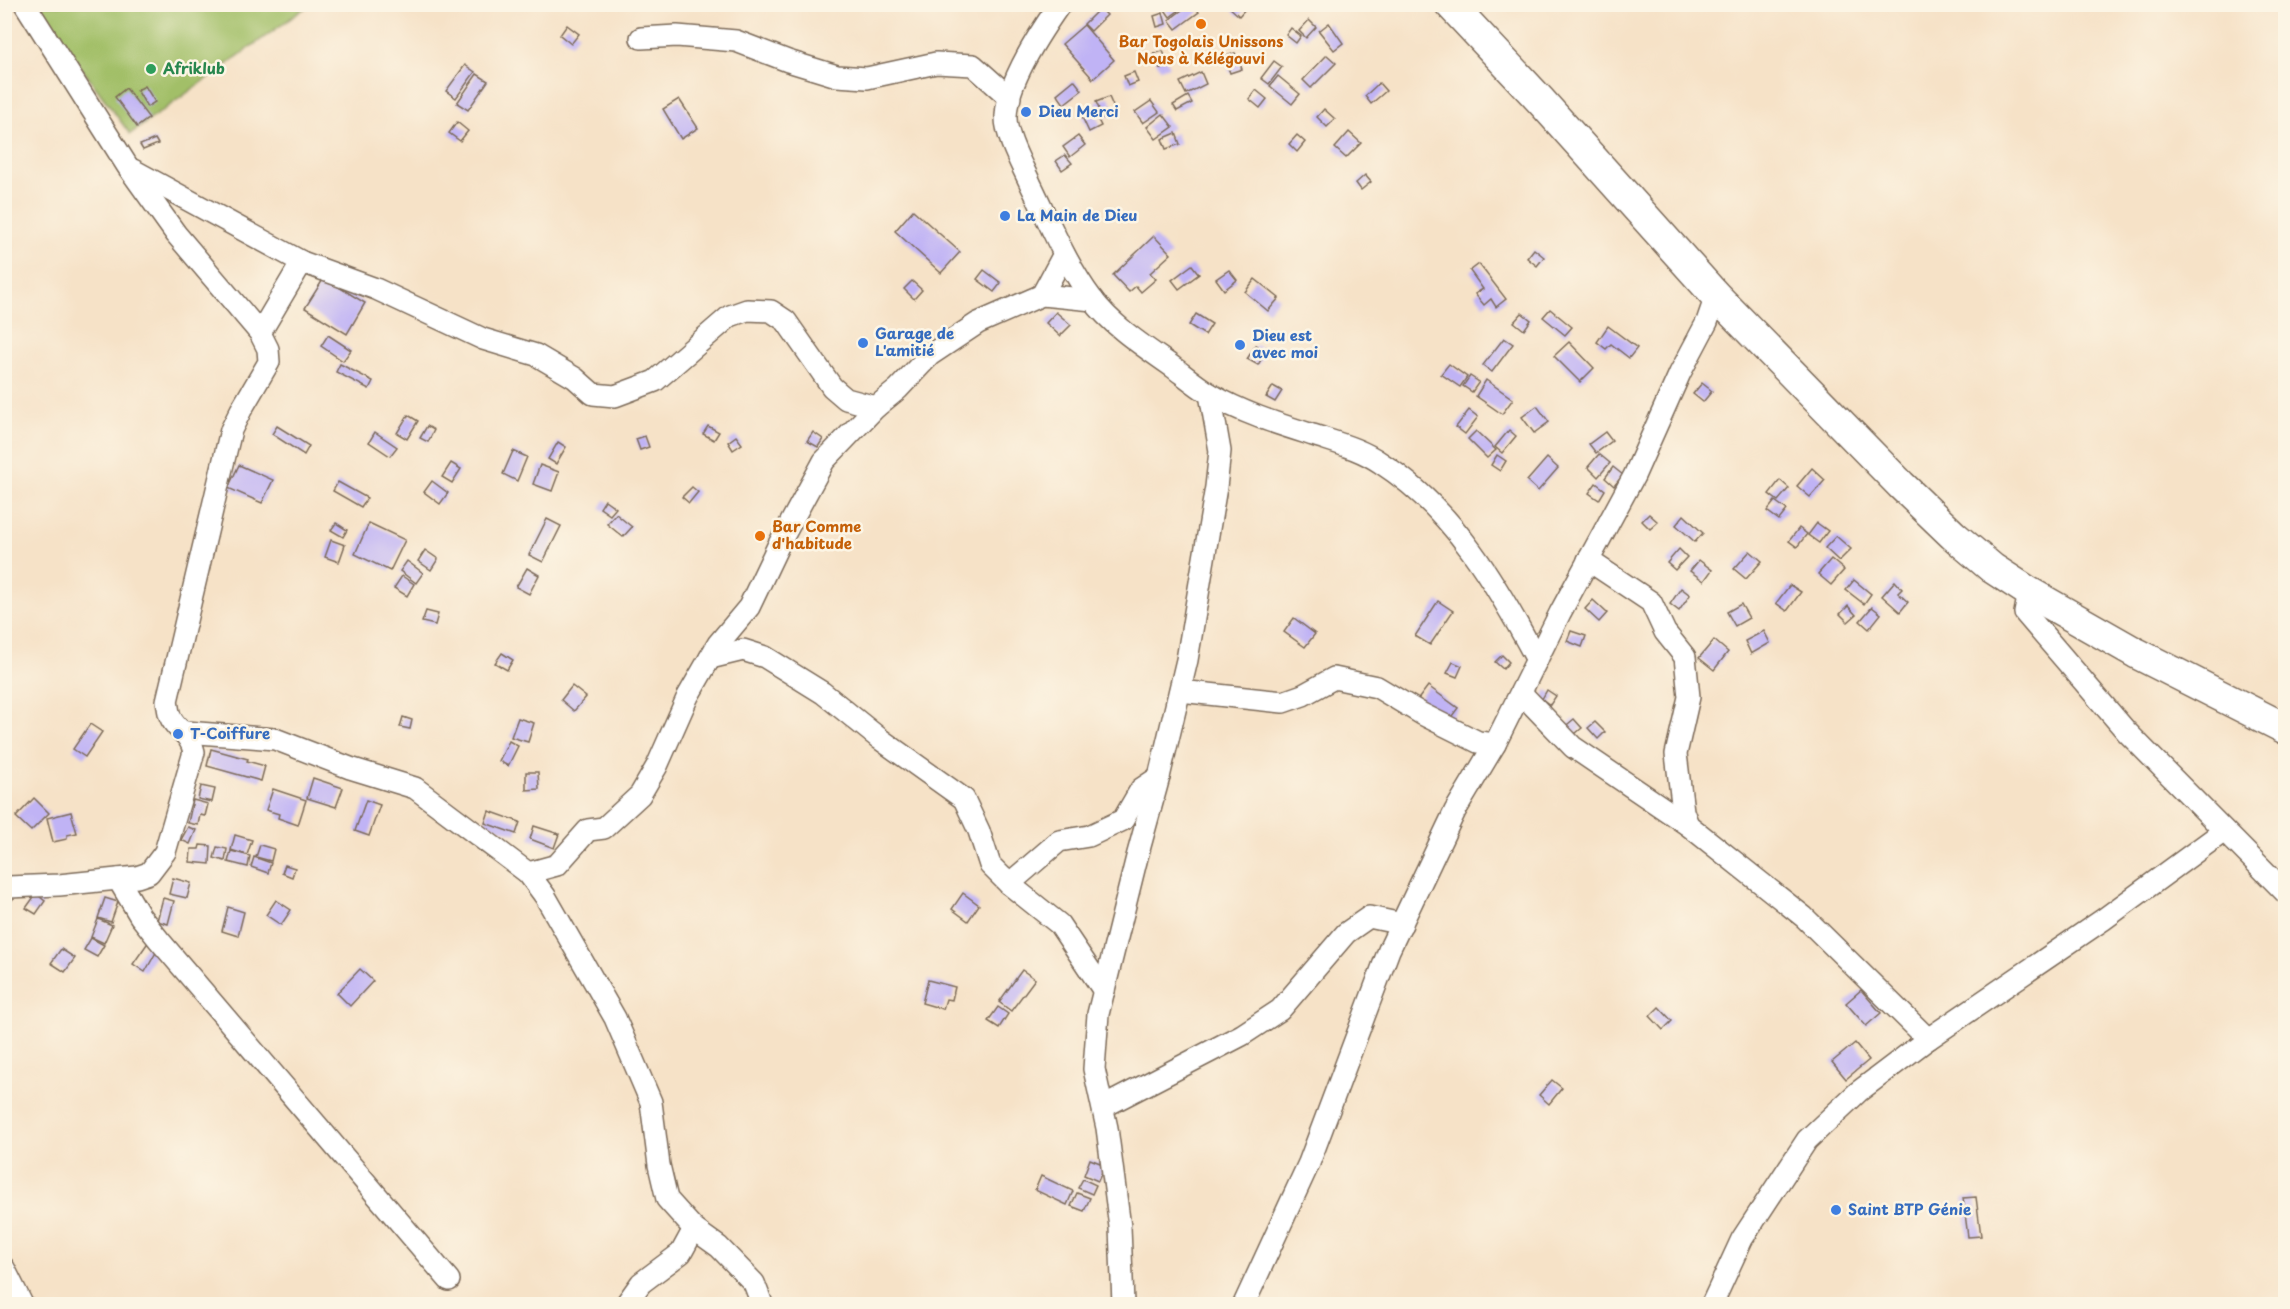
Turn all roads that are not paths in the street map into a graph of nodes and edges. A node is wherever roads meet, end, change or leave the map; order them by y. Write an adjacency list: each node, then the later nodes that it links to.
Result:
1 (25, 4): 6 (street)
2 (1060, 4): 5 (street)
3 (1450, 4): 10 (main road)
4 (641, 38): 5 (street)
5 (1010, 98): 7 (street)
6 (128, 167): 8 (street); 12 (street)
7 (1064, 254): 9 (street); 11 (street)
8 (302, 262): 12 (street); 14 (street)
9 (1042, 295): 11 (street); 14 (street)
10 (1716, 296): 15 (street); 16 (main road)
11 (1093, 300): 13 (street)
12 (260, 333): 22 (street)
13 (1210, 394): 18 (street); 19 (street)
14 (876, 406): 17 (street)
15 (1588, 560): 18 (street); 25 (street)
16 (2029, 592): 21 (main road); 26 (street)
17 (710, 658): 27 (street); 29 (street)
18 (1537, 660): 20 (street)
19 (1180, 691): 23 (street); 24 (street)
20 (1521, 693): 23 (street); 25 (street)
21 (2286, 729)
22 (186, 732): 27 (street); 28 (street)
23 (1495, 744): 32 (street)
24 (1159, 777): 29 (street); 33 (street)
25 (1688, 825): 34 (street)
26 (2224, 831): 31 (street); 34 (street)
27 (528, 873): 36 (street)
28 (117, 879): 30 (street); 38 (street)
29 (1009, 884): 33 (street)
30 (4, 892)
31 (2286, 893)
32 (1402, 924): 35 (street); 43 (street)
33 (1104, 991): 35 (street)
34 (1928, 1039): 44 (street)
35 (1103, 1107): 42 (street)
36 (694, 1229): 40 (street); 41 (street)
37 (4, 1268): 39 (street)
38 (449, 1280)
39 (22, 1305)
40 (626, 1305)
41 (762, 1305)
42 (1123, 1305)
43 (1244, 1305)
44 (1712, 1305)

